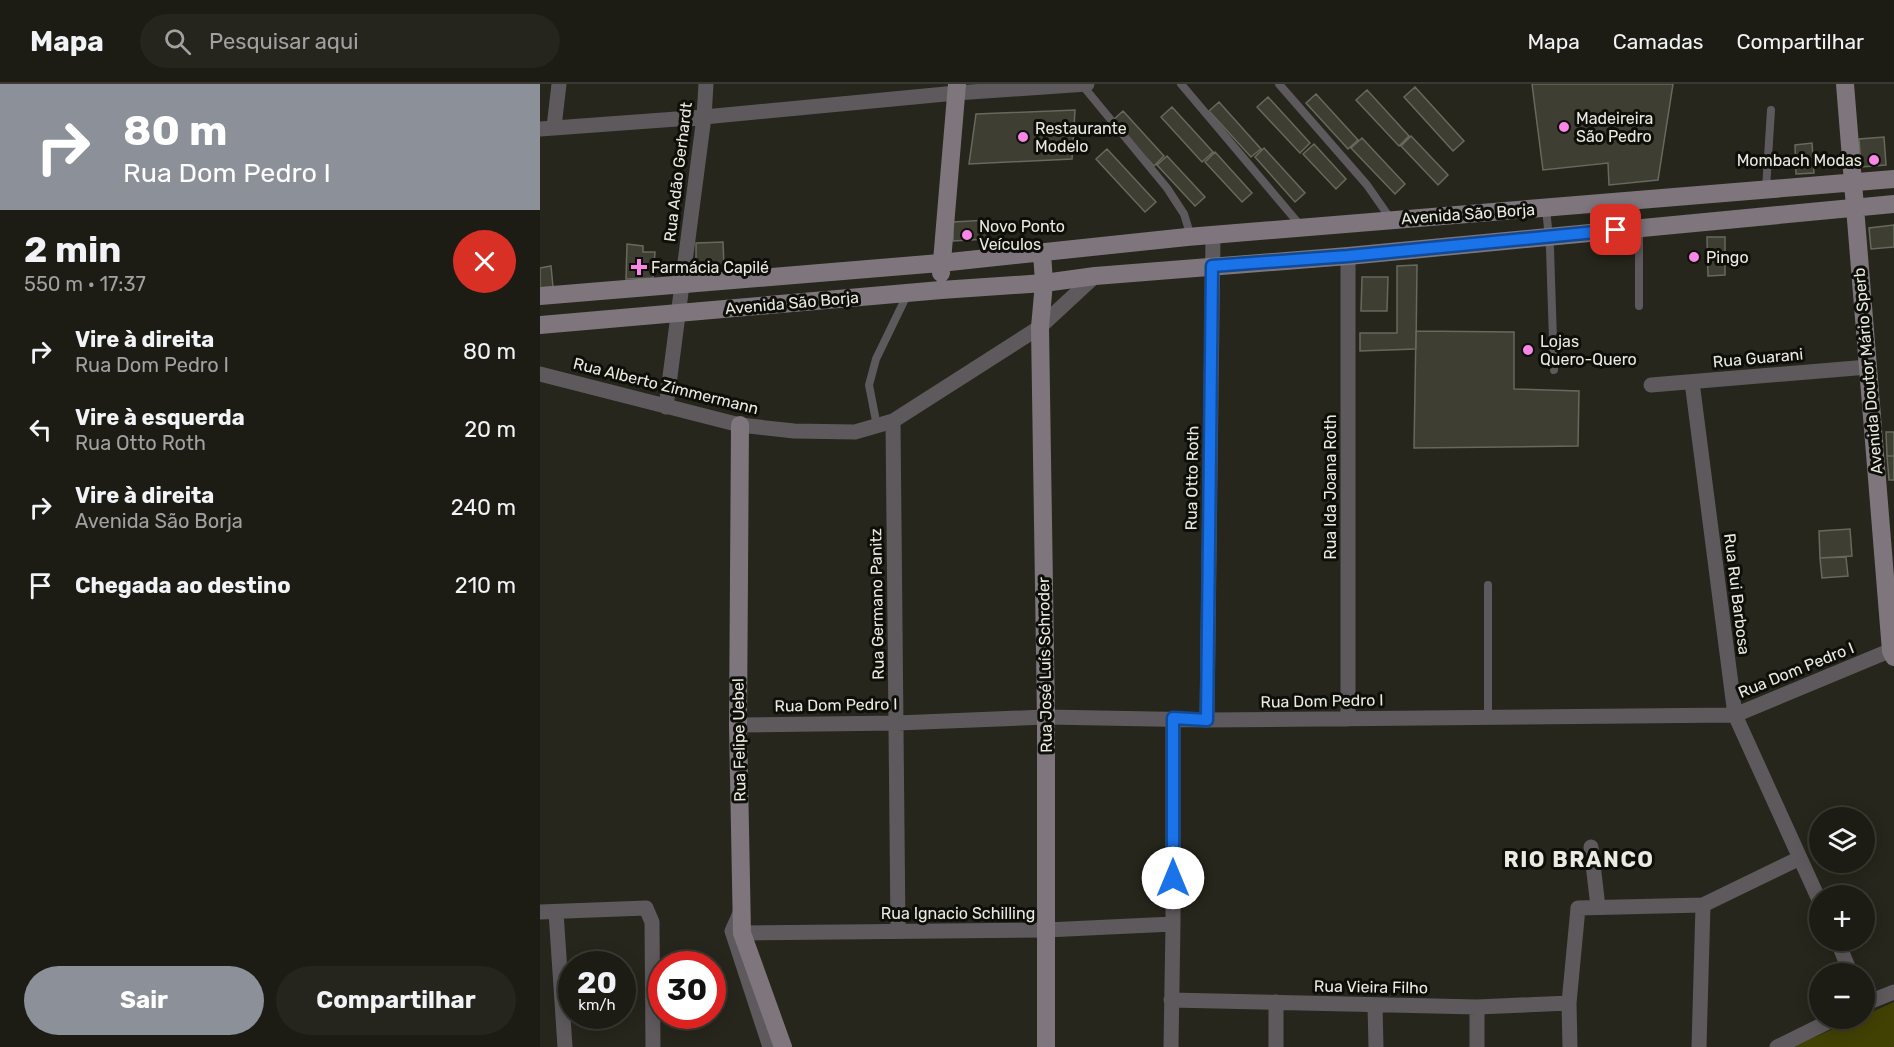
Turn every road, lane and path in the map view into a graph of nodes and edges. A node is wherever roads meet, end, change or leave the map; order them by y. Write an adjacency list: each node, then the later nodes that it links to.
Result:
1 (559, 84): 12 (street)
2 (706, 84): 11 (street, Rua Adão Gerhardt)
3 (1082, 84): 4 (street); 8 (street); 24 (lane)
4 (1087, 84)
5 (1181, 84): 21 (lane)
6 (1279, 84): 19 (lane)
7 (1845, 84): 14 (main road, Avenida Doutor Mário Sperb)
8 (1046, 85): 9 (street)
9 (956, 89): 11 (street); 27 (main road)
10 (1771, 110): 15 (lane)
11 (704, 117): 12 (street); 30 (street, Rua Adão Gerhardt)
12 (547, 128)
13 (1894, 179): 14 (main road, Avenida São Borja)
14 (1854, 183): 15 (main road, Avenida São Borja); 17 (main road, Avenida Doutor Mário Sperb)
15 (1766, 190): 18 (main road, Avenida São Borja)
16 (1894, 204): 17 (main road, Avenida São Borja)
17 (1855, 207): 20 (main road, Avenida São Borja); 39 (main road, Avenida Doutor Mário Sperb)
18 (1546, 208): 19 (main road, Avenida São Borja); 23 (lane)
19 (1391, 220): 21 (main road, Avenida São Borja)
20 (1639, 227): 23 (main road, Avenida São Borja); 35 (lane)
21 (1303, 228): 22 (main road, Avenida São Borja)
22 (1213, 236): 24 (main road, Avenida São Borja); 28 (street, Rua Otto Roth)
23 (1548, 236): 26 (main road, Avenida São Borja); 40 (lane)
24 (1187, 237): 25 (main road, Avenida São Borja)
25 (1042, 252): 27 (main road, Avenida São Borja); 31 (main road)
26 (1348, 256): 28 (main road, Avenida São Borja); 54 (street, Rua Ida Joana Roth)
27 (940, 263): 30 (main road, Avenida São Borja); 32 (main road)
28 (1212, 266): 29 (main road, Avenida São Borja); 55 (street, Rua Otto Roth)
29 (1095, 276): 31 (main road, Avenida São Borja); 38 (street, Rua Alberto Zimmermann)
30 (682, 284): 34 (main road, Avenida São Borja); 36 (street, Rua Adão Gerhardt)
31 (1044, 284): 32 (main road, Avenida São Borja); 38 (main road, Rua José Luís Schroder)
32 (941, 290): 33 (main road, Avenida São Borja)
33 (907, 293): 36 (main road, Avenida São Borja); 47 (lane)
34 (540, 296)
35 (1639, 306)
36 (678, 314): 37 (main road, Avenida São Borja); 44 (street, Rua Adão Gerhardt)
37 (540, 325)
38 (1040, 327): 45 (street, Rua Alberto Zimmermann); 51 (main road, Rua José Luís Schroder)
39 (1868, 367): 42 (street, Rua Guarani); 49 (main road, Avenida Doutor Mário Sperb)
40 (1554, 370)
41 (540, 374): 44 (street, Rua Alberto Zimmermann)
42 (1692, 382): 43 (street, Rua Guarani); 50 (street, Rua Rui Barbosa)
43 (1651, 385)
44 (666, 407): 46 (street, Rua Alberto Zimmermann)
45 (893, 421): 47 (street, Rua Alberto Zimmermann); 56 (street, Rua Germano Panitz)
46 (740, 425): 47 (street, Rua Alberto Zimmermann); 57 (main road, Rua Felipe Uebel)
47 (877, 426)
48 (1488, 585): 52 (lane)
49 (1893, 652): 50 (street, Rua Dom Pedro I)
50 (1735, 715): 52 (street, Rua Dom Pedro I); 59 (street, Rua Rui Barbosa)
51 (1046, 717): 53 (street, Rua Dom Pedro I); 56 (street, Rua Dom Pedro I); 66 (main road, Rua José Luís Schroder)
52 (1488, 717): 54 (street, Rua Dom Pedro I)
53 (1173, 718): 55 (street, Rua Dom Pedro I); 65 (street)
54 (1347, 719): 55 (street, Rua Dom Pedro I)
55 (1207, 720)
56 (897, 723): 57 (street, Rua Dom Pedro I); 67 (street, Rua Germano Panitz)
57 (738, 724): 63 (main road, Rua Felipe Uebel)
58 (1592, 847): 62 (street)
59 (1800, 858): 60 (street, Rua Rui Barbosa); 61 (street)
60 (1812, 885)
61 (1703, 905): 62 (street); 87 (street)
62 (1598, 907): 73 (street)
63 (742, 908): 68 (main road, Rua Felipe Uebel); 79 (street)
64 (548, 912): 77 (street); 78 (street)
65 (1173, 924): 66 (street, Rua Ignacio Schilling); 70 (street)
66 (1046, 930): 67 (street, Rua Ignacio Schilling); 81 (main road, Rua José Luís Schroder)
67 (898, 931): 68 (street, Rua Ignacio Schilling)
68 (742, 933): 80 (main road, Rua Felipe Uebel)
69 (1894, 992): 71 (street)
70 (1171, 1000): 72 (street, Rua Vieira Filho); 82 (street)
71 (1875, 1000)
72 (1276, 1002): 74 (street, Rua Vieira Filho); 83 (street)
73 (1569, 1003): 75 (street, Rua Vieira Filho); 86 (street)
74 (1376, 1005): 75 (street, Rua Vieira Filho); 84 (street)
75 (1477, 1007): 85 (street)
76 (1814, 1029): 88 (street)
77 (656, 1044)
78 (565, 1047)
79 (770, 1047)
80 (783, 1047)
81 (1046, 1047)
82 (1171, 1047)
83 (1276, 1047)
84 (1376, 1047)
85 (1477, 1047)
86 (1570, 1047)
87 (1699, 1047)
88 (1778, 1047)

